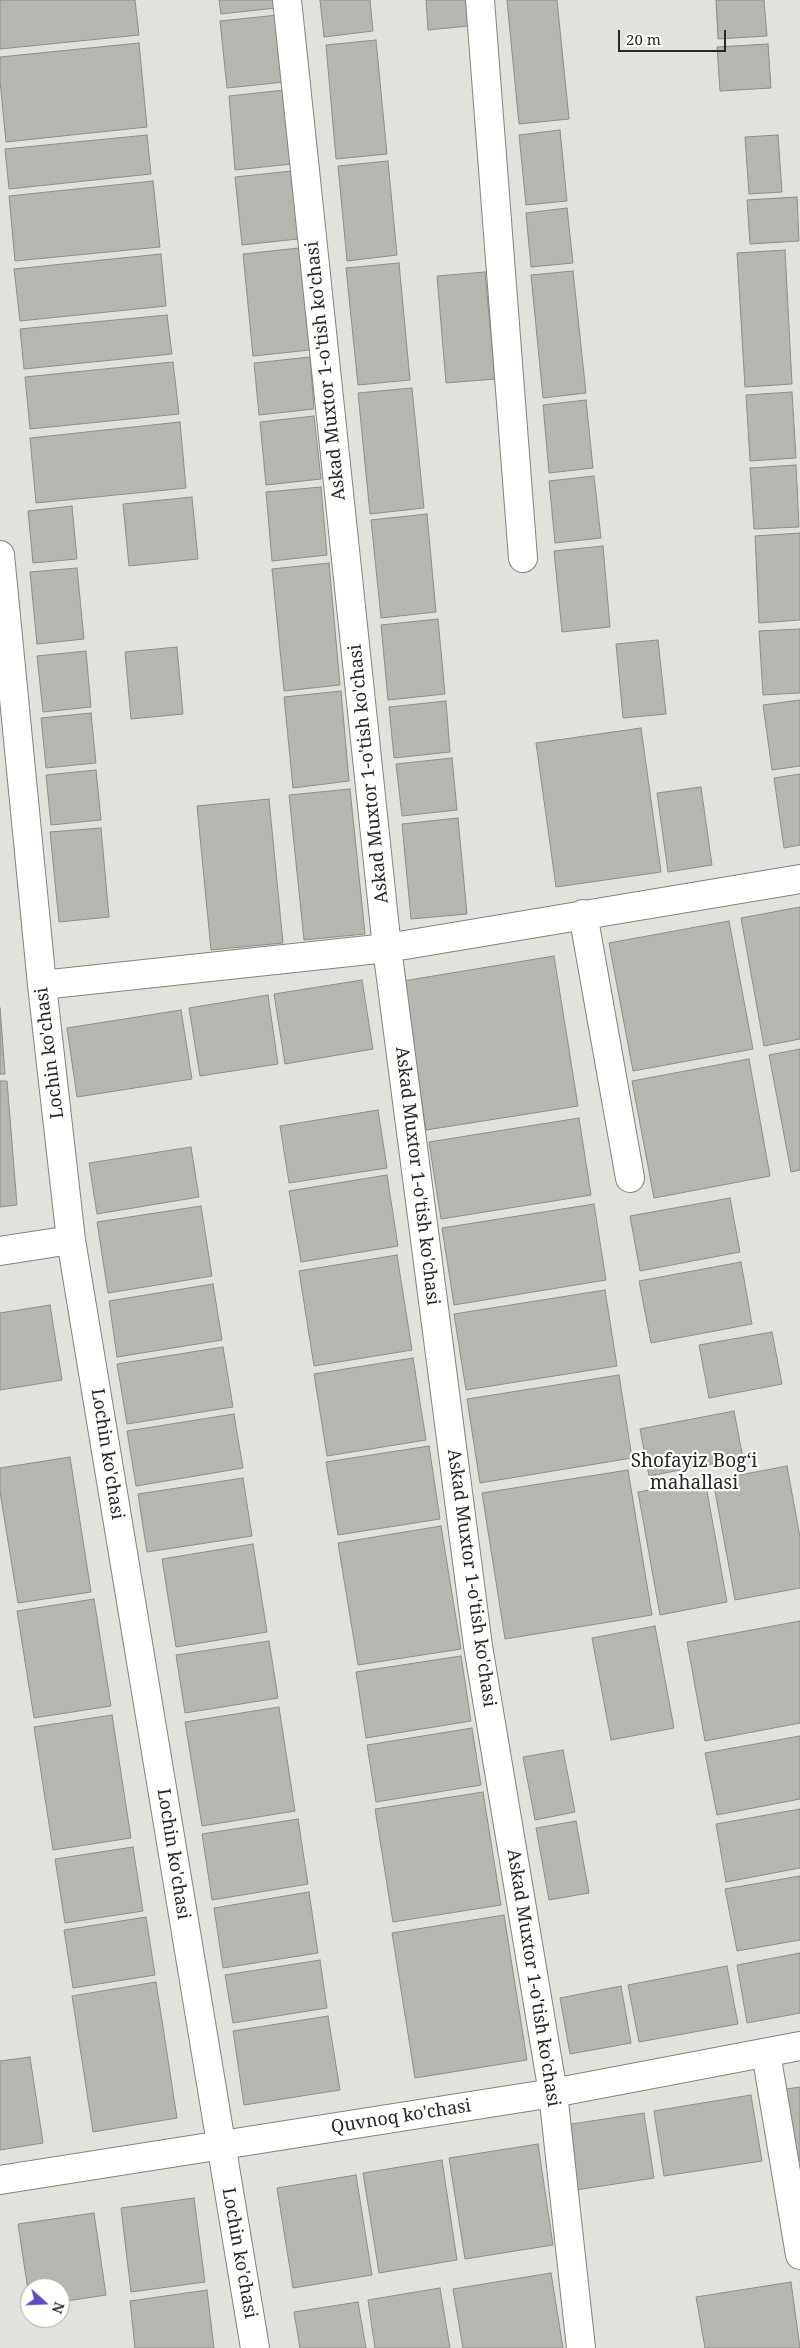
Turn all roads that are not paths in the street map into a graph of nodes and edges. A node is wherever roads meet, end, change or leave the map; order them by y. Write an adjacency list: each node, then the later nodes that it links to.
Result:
1 (287, 0): 7 (street, Askad Muxtor 1-o'tish ko'chasi)
2 (480, 0): 4 (street)
3 (0, 555): 8 (street, Lochin ko'chasi)
4 (523, 558)
5 (800, 879): 6 (street)
6 (582, 914): 7 (street); 9 (street)
7 (388, 948): 8 (street); 14 (street, Askad Muxtor 1-o'tish ko'chasi)
8 (42, 985): 10 (street, Lochin ko'chasi)
9 (630, 1178)
10 (72, 1240): 11 (street); 15 (street, Lochin ko'chasi)
11 (0, 1251)
12 (800, 2046): 13 (street, Quvnoq ko'chasi)
13 (766, 2053): 14 (street, Quvnoq ko'chasi); 17 (street)
14 (553, 2093): 15 (street, Quvnoq ko'chasi); 19 (street, Askad Muxtor 1-o'tish ko'chasi)
15 (221, 2145): 16 (street, Quvnoq ko'chasi); 18 (street, Lochin ko'chasi)
16 (0, 2180)
17 (800, 2255)
18 (255, 2348)
19 (581, 2348)

